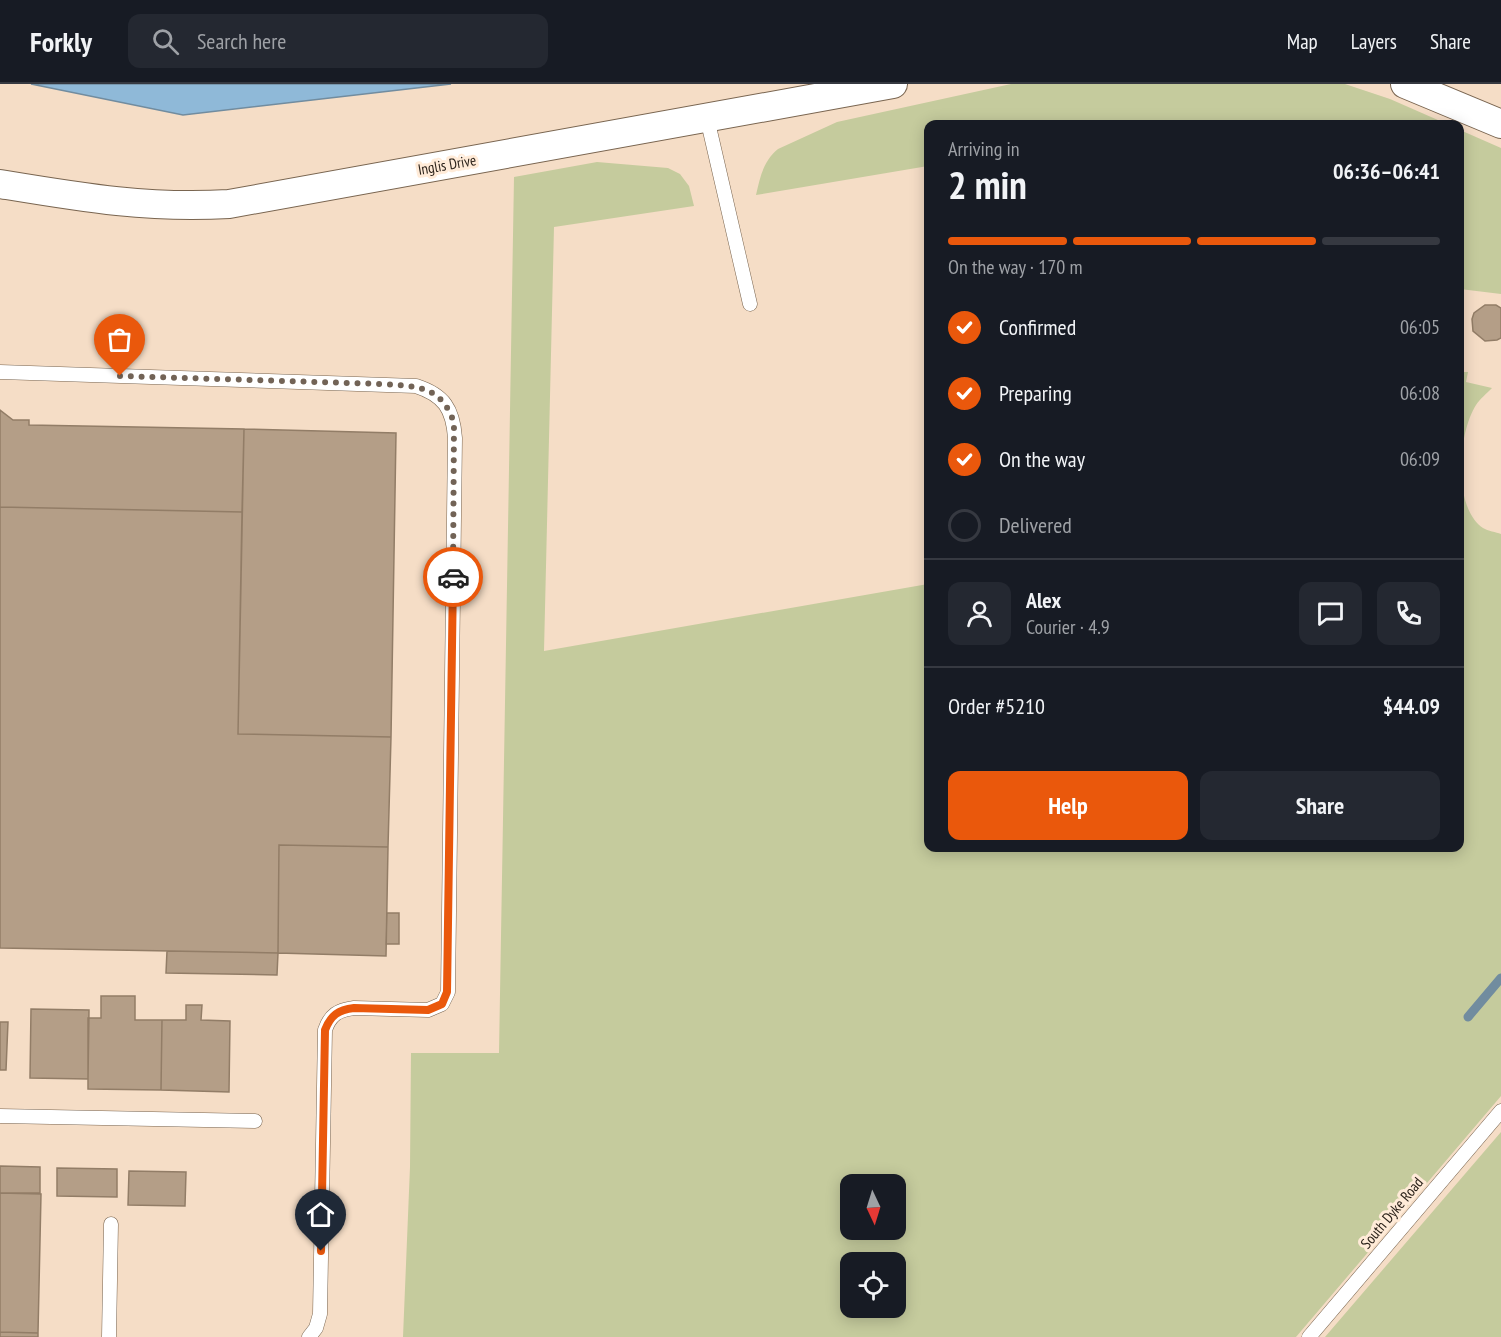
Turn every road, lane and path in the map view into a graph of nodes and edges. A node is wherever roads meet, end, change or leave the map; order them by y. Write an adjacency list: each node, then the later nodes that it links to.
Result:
1 (892, 84): 3 (street, Inglis Drive)
2 (1405, 84): 4 (street)
3 (707, 118): 5 (street, Inglis Drive); 6 (lane)
4 (1501, 124)
5 (0, 184)
6 (750, 304)
7 (0, 372): 13 (lane)
8 (1501, 1111): 14 (lane, South Dyke Road)
9 (0, 1116): 10 (lane)
10 (255, 1121)
11 (111, 1224): 12 (lane)
12 (109, 1337)
13 (309, 1337)
14 (1309, 1337)

